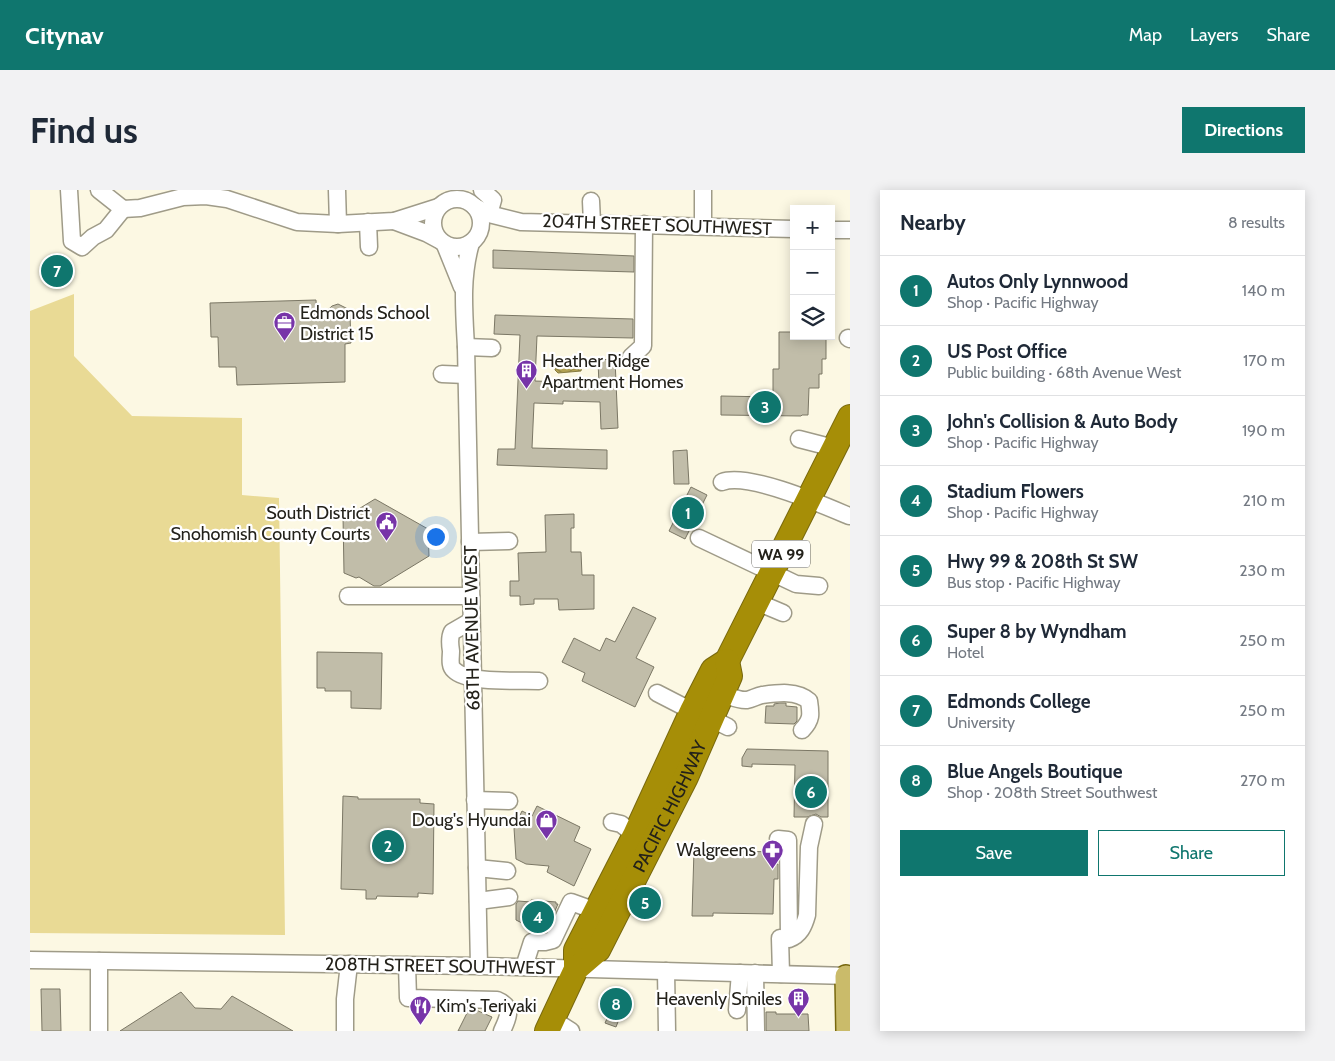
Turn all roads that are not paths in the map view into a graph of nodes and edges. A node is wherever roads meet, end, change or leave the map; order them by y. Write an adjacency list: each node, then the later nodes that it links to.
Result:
1 (70, 190): 9 (street)
2 (99, 190): 9 (street)
3 (337, 190): 14 (street)
4 (482, 190): 8 (street)
5 (703, 190): 16 (street)
6 (443, 200): 8 (street); 10 (street); 21 (street)
7 (591, 201): 13 (street)
8 (475, 203): 12 (street, 204TH STREET SOUTHWEST); 20 (street)
9 (123, 208): 14 (street)
10 (394, 221): 11 (street); 21 (street)
11 (368, 222): 14 (street); 22 (street)
12 (521, 222): 13 (street, 204TH STREET SOUTHWEST); 20 (street, 204TH STREET SOUTHWEST)
13 (592, 223): 15 (street, 204TH STREET SOUTHWEST)
14 (338, 224)
15 (644, 224): 16 (street, 204TH STREET SOUTHWEST); 26 (street)
16 (703, 226): 17 (street, 204TH STREET SOUTHWEST)
17 (790, 229)
18 (835, 230): 19 (street)
19 (850, 230)
20 (474, 241): 21 (street); 23 (street, 68TH AVENUE WEST)
21 (442, 243): 23 (street, 68TH AVENUE WEST)
22 (369, 247)
23 (463, 290): 24 (street, 68TH AVENUE WEST)
24 (466, 346): 25 (street); 28 (street, 68TH AVENUE WEST)
25 (492, 348)
26 (631, 357)
27 (442, 374): 28 (street)
28 (466, 375): 37 (street, 68TH AVENUE WEST)
29 (849, 420): 31 (highway, PACIFIC HIGHWAY / WA 99)
30 (799, 439): 31 (street)
31 (834, 448): 33 (highway, PACIFIC HIGHWAY / WA 99)
32 (722, 482): 33 (street)
33 (809, 498): 34 (street); 38 (highway, PACIFIC HIGHWAY / WA 99)
34 (850, 516)
35 (699, 538): 38 (street)
36 (509, 541): 37 (street)
37 (470, 542): 41 (street, 68TH AVENUE WEST)
38 (772, 573): 39 (street); 42 (highway, PACIFIC HIGHWAY / WA 99)
39 (819, 586)
40 (348, 596): 41 (street)
41 (471, 596): 45 (street, 68TH AVENUE WEST)
42 (757, 602): 43 (street); 44 (highway, PACIFIC HIGHWAY / WA 99)
43 (783, 613)
44 (726, 662): 48 (highway, PACIFIC HIGHWAY / WA 99); 49 (highway, PACIFIC HIGHWAY / WA 99)
45 (473, 678): 46 (street); 51 (street, 68TH AVENUE WEST)
46 (539, 681)
47 (656, 693): 49 (street)
48 (723, 694): 49 (highway, PACIFIC HIGHWAY / WA 99); 50 (street)
49 (711, 719): 55 (highway, PACIFIC HIGHWAY / WA 99); 69 (highway, PACIFIC HIGHWAY / WA 99)
50 (802, 730)
51 (475, 800): 52 (street); 57 (street, 68TH AVENUE WEST)
52 (508, 801)
53 (612, 822): 55 (street)
54 (814, 824): 56 (street)
55 (635, 835): 61 (highway, PACIFIC HIGHWAY / WA 99)
56 (778, 839)
57 (477, 868): 58 (street); 60 (street, 68TH AVENUE WEST)
58 (507, 871)
59 (509, 898): 60 (street)
60 (478, 901): 67 (street, 68TH AVENUE WEST)
61 (596, 911): 68 (street); 69 (highway, PACIFIC HIGHWAY / WA 99)
62 (780, 938): 72 (street)
63 (30, 960): 64 (street, 208TH STREET SOUTHWEST)
64 (99, 961): 65 (street, 208TH STREET SOUTHWEST); 76 (street)
65 (349, 964): 66 (street, 208TH STREET SOUTHWEST); 77 (street)
66 (407, 965): 67 (street, 208TH STREET SOUTHWEST); 78 (street)
67 (479, 966): 68 (street, 208TH STREET SOUTHWEST)
68 (524, 967): 69 (street, 208TH STREET SOUTHWEST)
69 (576, 969): 70 (street, 208TH STREET SOUTHWEST); 75 (highway, PACIFIC HIGHWAY / WA 99)
70 (666, 971): 71 (street, 208TH STREET SOUTHWEST); 79 (street)
71 (747, 973): 72 (street, 208TH STREET SOUTHWEST); 74 (street); 80 (street)
72 (781, 974): 73 (street, 208TH STREET SOUTHWEST)
73 (848, 976): 81 (main road)
74 (737, 1010)
75 (557, 1027)
76 (99, 1031)
77 (345, 1031)
78 (502, 1031)
79 (667, 1031)
80 (756, 1031)
81 (847, 1031)

